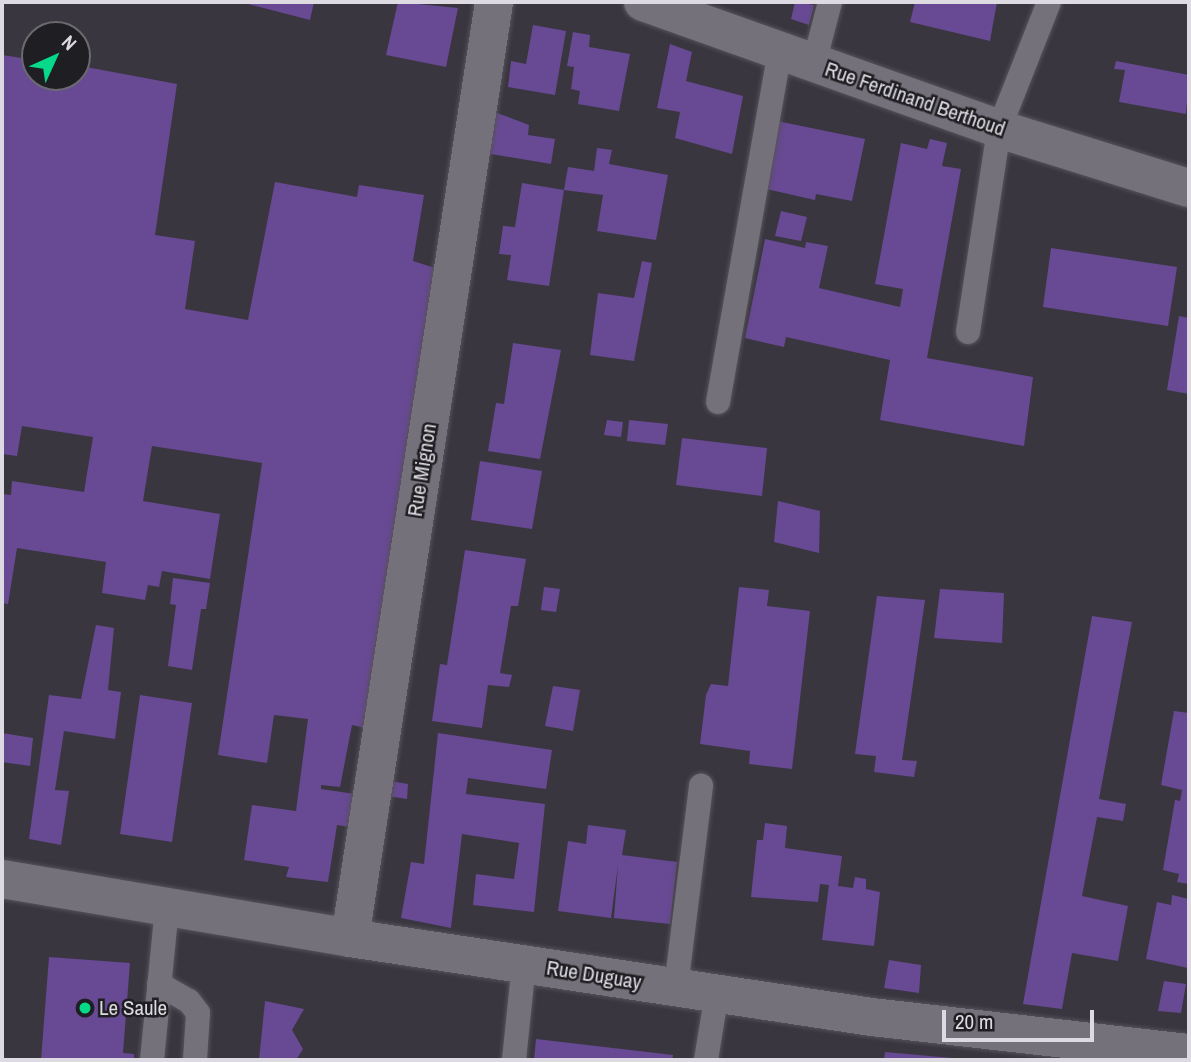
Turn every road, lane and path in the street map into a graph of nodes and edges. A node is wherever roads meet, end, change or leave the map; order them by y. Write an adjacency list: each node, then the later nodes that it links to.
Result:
1 (494, 2): 14 (street, Rue Mignon)
2 (643, 2): 5 (street, Rue Ferdinand Berthoud)
3 (830, 2): 6 (lane)
4 (1049, 2): 7 (lane)
5 (696, 11): 6 (street, Rue Ferdinand Berthoud)
6 (797, 56): 7 (street, Rue Ferdinand Berthoud); 10 (lane)
7 (999, 129): 8 (street, Rue Ferdinand Berthoud); 9 (lane)
8 (1189, 188)
9 (968, 332)
10 (718, 402)
11 (701, 786): 17 (lane)
12 (3, 888): 13 (street, Rue Duguay)
13 (166, 907): 14 (street, Rue Duguay); 16 (lane)
14 (350, 938): 15 (street, Rue Duguay)
15 (524, 964): 17 (street, Rue Duguay); 22 (lane)
16 (159, 984): 20 (lane); 21 (lane)
17 (676, 987): 18 (street, Rue Duguay)
18 (717, 993): 19 (street, Rue Duguay); 23 (lane)
19 (1189, 1053)
20 (152, 1060)
21 (195, 1060)
22 (514, 1060)
23 (706, 1060)

